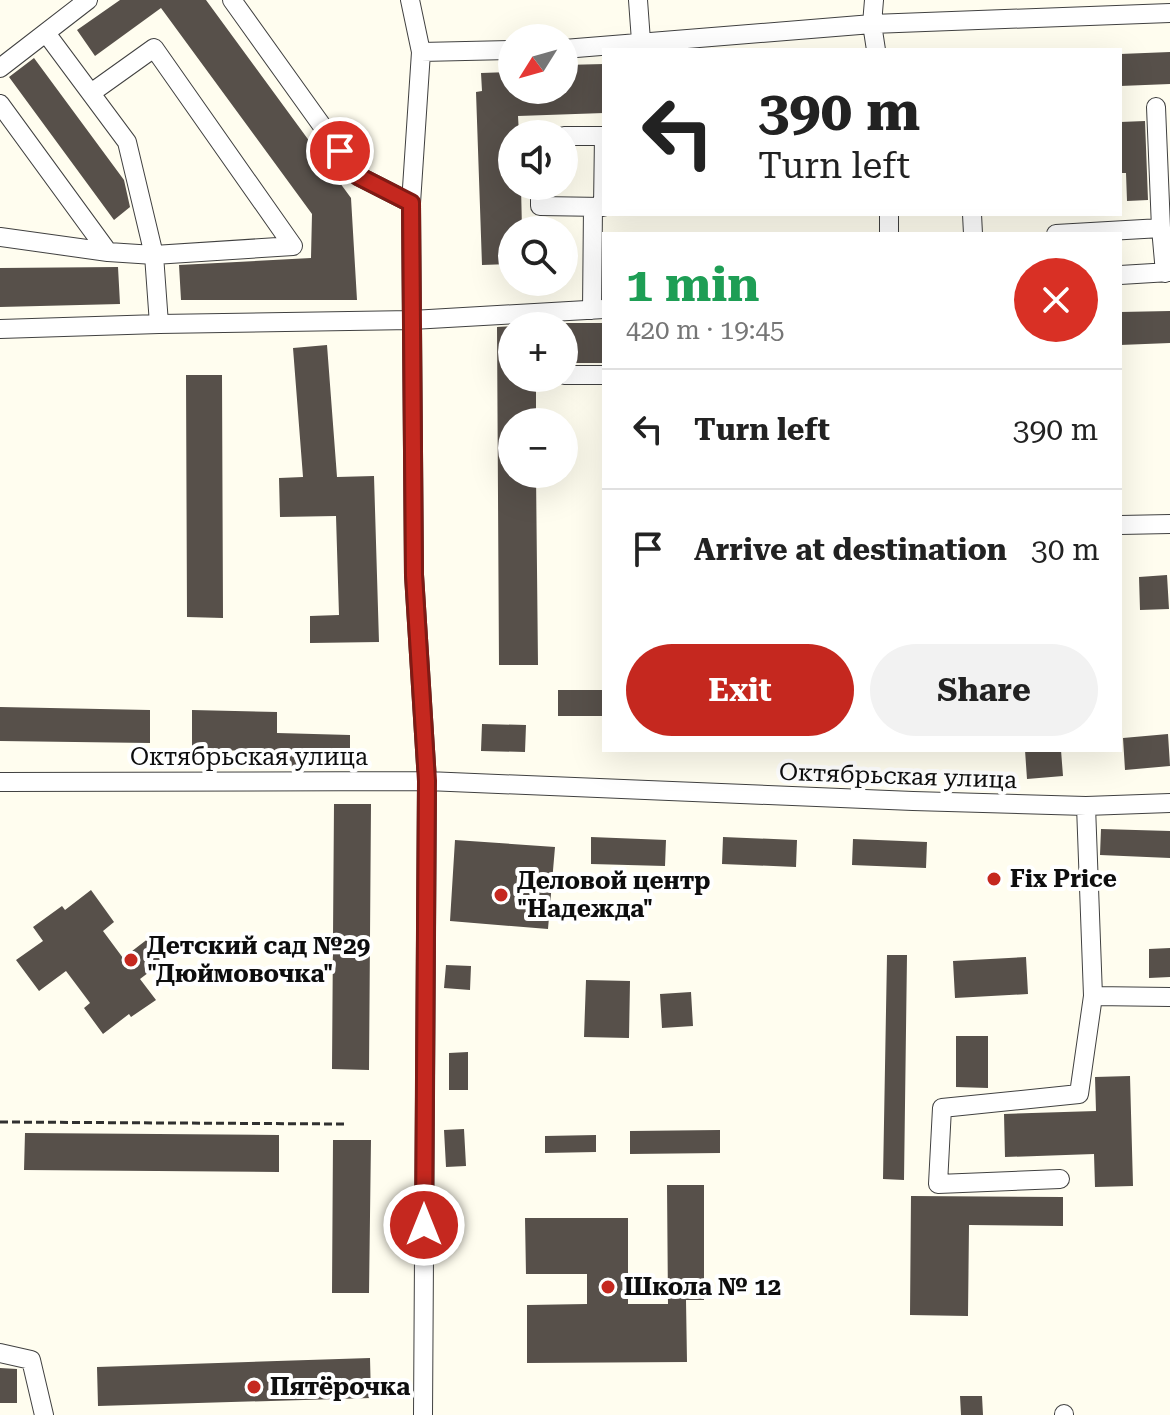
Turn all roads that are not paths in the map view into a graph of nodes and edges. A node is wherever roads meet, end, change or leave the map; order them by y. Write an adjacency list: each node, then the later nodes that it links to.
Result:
1 (88, 0): 8 (street)
2 (232, 0): 21 (street)
3 (410, 0): 13 (street)
4 (638, 0): 9 (street)
5 (874, 0): 7 (street)
6 (1170, 13): 7 (street)
7 (872, 24): 9 (street); 11 (street)
8 (46, 33): 14 (street); 15 (street)
9 (641, 41): 10 (street)
10 (578, 48)
11 (876, 48)
12 (498, 50): 13 (street)
13 (421, 52): 21 (street)
14 (0, 68)
15 (91, 93): 28 (street); 28 (street)
16 (0, 104): 27 (street)
17 (1156, 107): 24 (street)
18 (578, 136): 19 (street)
19 (602, 136)
20 (540, 200): 22 (street)
21 (411, 203): 32 (street)
22 (593, 207): 23 (street); 31 (street)
23 (602, 207)
24 (1161, 228): 25 (street); 29 (street)
25 (1091, 232)
26 (0, 237): 27 (street)
27 (108, 252): 28 (street)
28 (154, 255): 33 (street)
29 (1168, 272): 30 (street)
30 (1122, 275)
31 (598, 310): 32 (street)
32 (412, 320): 33 (street); 39 (street)
33 (159, 324): 34 (street)
34 (0, 329)
35 (578, 375): 36 (street)
36 (602, 375)
37 (1170, 524): 38 (street)
38 (1122, 525)
39 (427, 781): 40 (street, Октябрьская улица); 42 (street, Октябрьская улица); 48 (street)
40 (0, 782)
41 (1170, 803): 42 (street, Октябрьская улица)
42 (1086, 806): 43 (street)
43 (1093, 996): 44 (street); 45 (street)
44 (1170, 997)
45 (1060, 1179)
46 (0, 1353): 47 (street)
47 (44, 1415)
48 (423, 1415)

